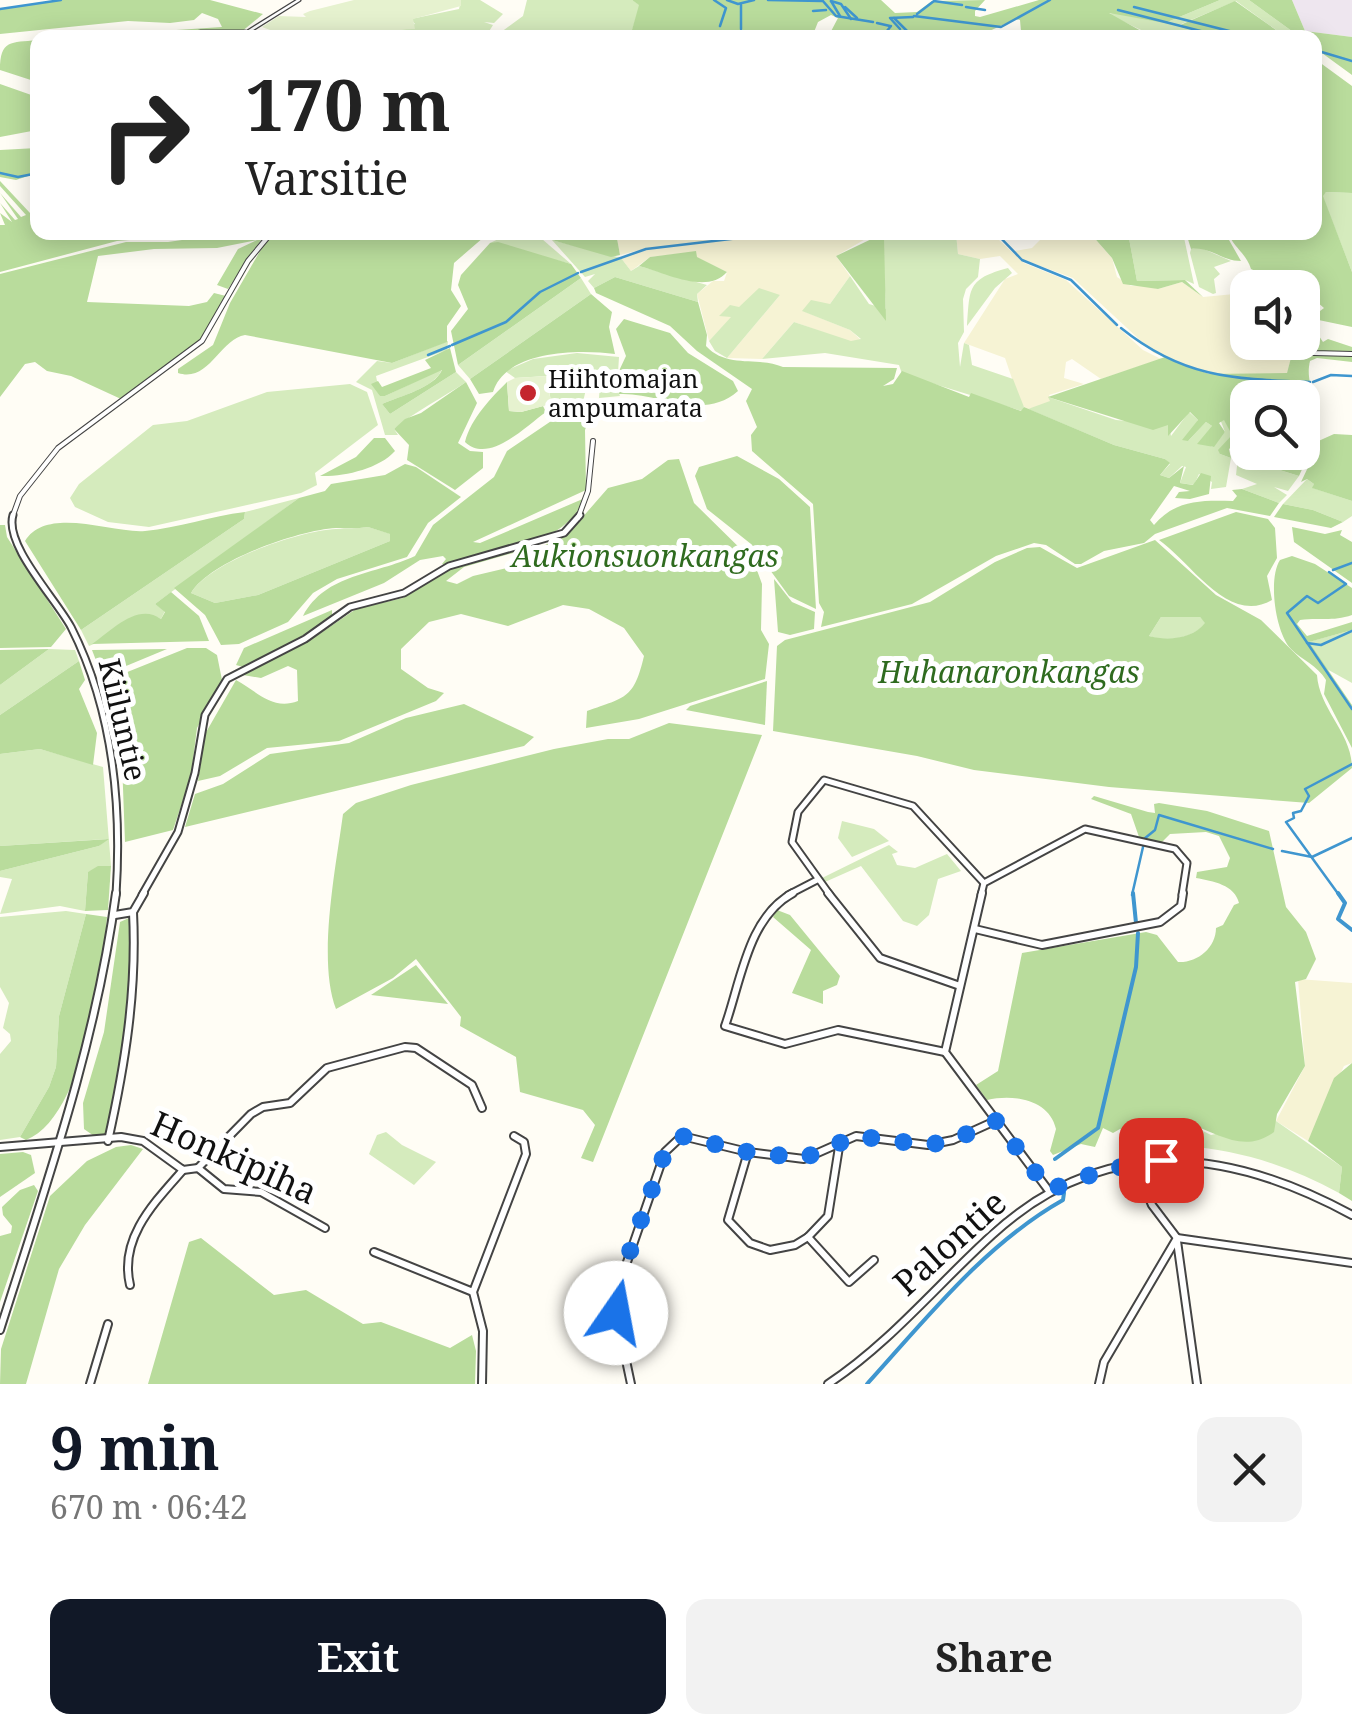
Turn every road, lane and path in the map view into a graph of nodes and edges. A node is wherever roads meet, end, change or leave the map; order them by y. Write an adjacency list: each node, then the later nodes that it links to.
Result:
1 (299, 0): 2 (street)
2 (249, 30)
3 (266, 240): 10 (street, Kiiluntie)
4 (1320, 353): 5 (street)
5 (1352, 354)
6 (593, 441): 9 (street)
7 (816, 880): 8 (street); 12 (street); 13 (street)
8 (984, 883): 11 (street); 11 (street)
9 (132, 912): 10 (street); 17 (street)
10 (115, 915): 18 (street, Kiiluntie)
11 (975, 930): 12 (street)
12 (960, 986): 13 (street)
13 (945, 1052): 15 (street)
14 (482, 1108): 23 (street)
15 (996, 1121): 19 (street); 25 (street)
16 (514, 1136): 34 (street)
17 (108, 1141): 18 (street, Honkipiha); 24 (street, Honkipiha)
18 (62, 1144): 20 (street, Honkipiha); 36 (street, Kiiluntie)
19 (839, 1146): 21 (street); 28 (street)
20 (0, 1147)
21 (748, 1152): 28 (street); 39 (street)
22 (1134, 1163): 25 (street, Palontie); 26 (street, Palontie); 29 (street)
23 (198, 1168): 24 (street, Honkipiha); 27 (street, Honkipiha)
24 (184, 1170): 33 (street)
25 (1049, 1190): 40 (street, Palontie)
26 (1352, 1215)
27 (325, 1228)
28 (808, 1237): 31 (street)
29 (1177, 1238): 32 (street); 41 (street); 42 (street)
30 (374, 1252): 34 (street)
31 (874, 1260)
32 (1352, 1262)
33 (130, 1285)
34 (473, 1292): 38 (street)
35 (108, 1324): 37 (street)
36 (0, 1330)
37 (90, 1384)
38 (482, 1384)
39 (631, 1384)
40 (828, 1384)
41 (1099, 1384)
42 (1197, 1384)

